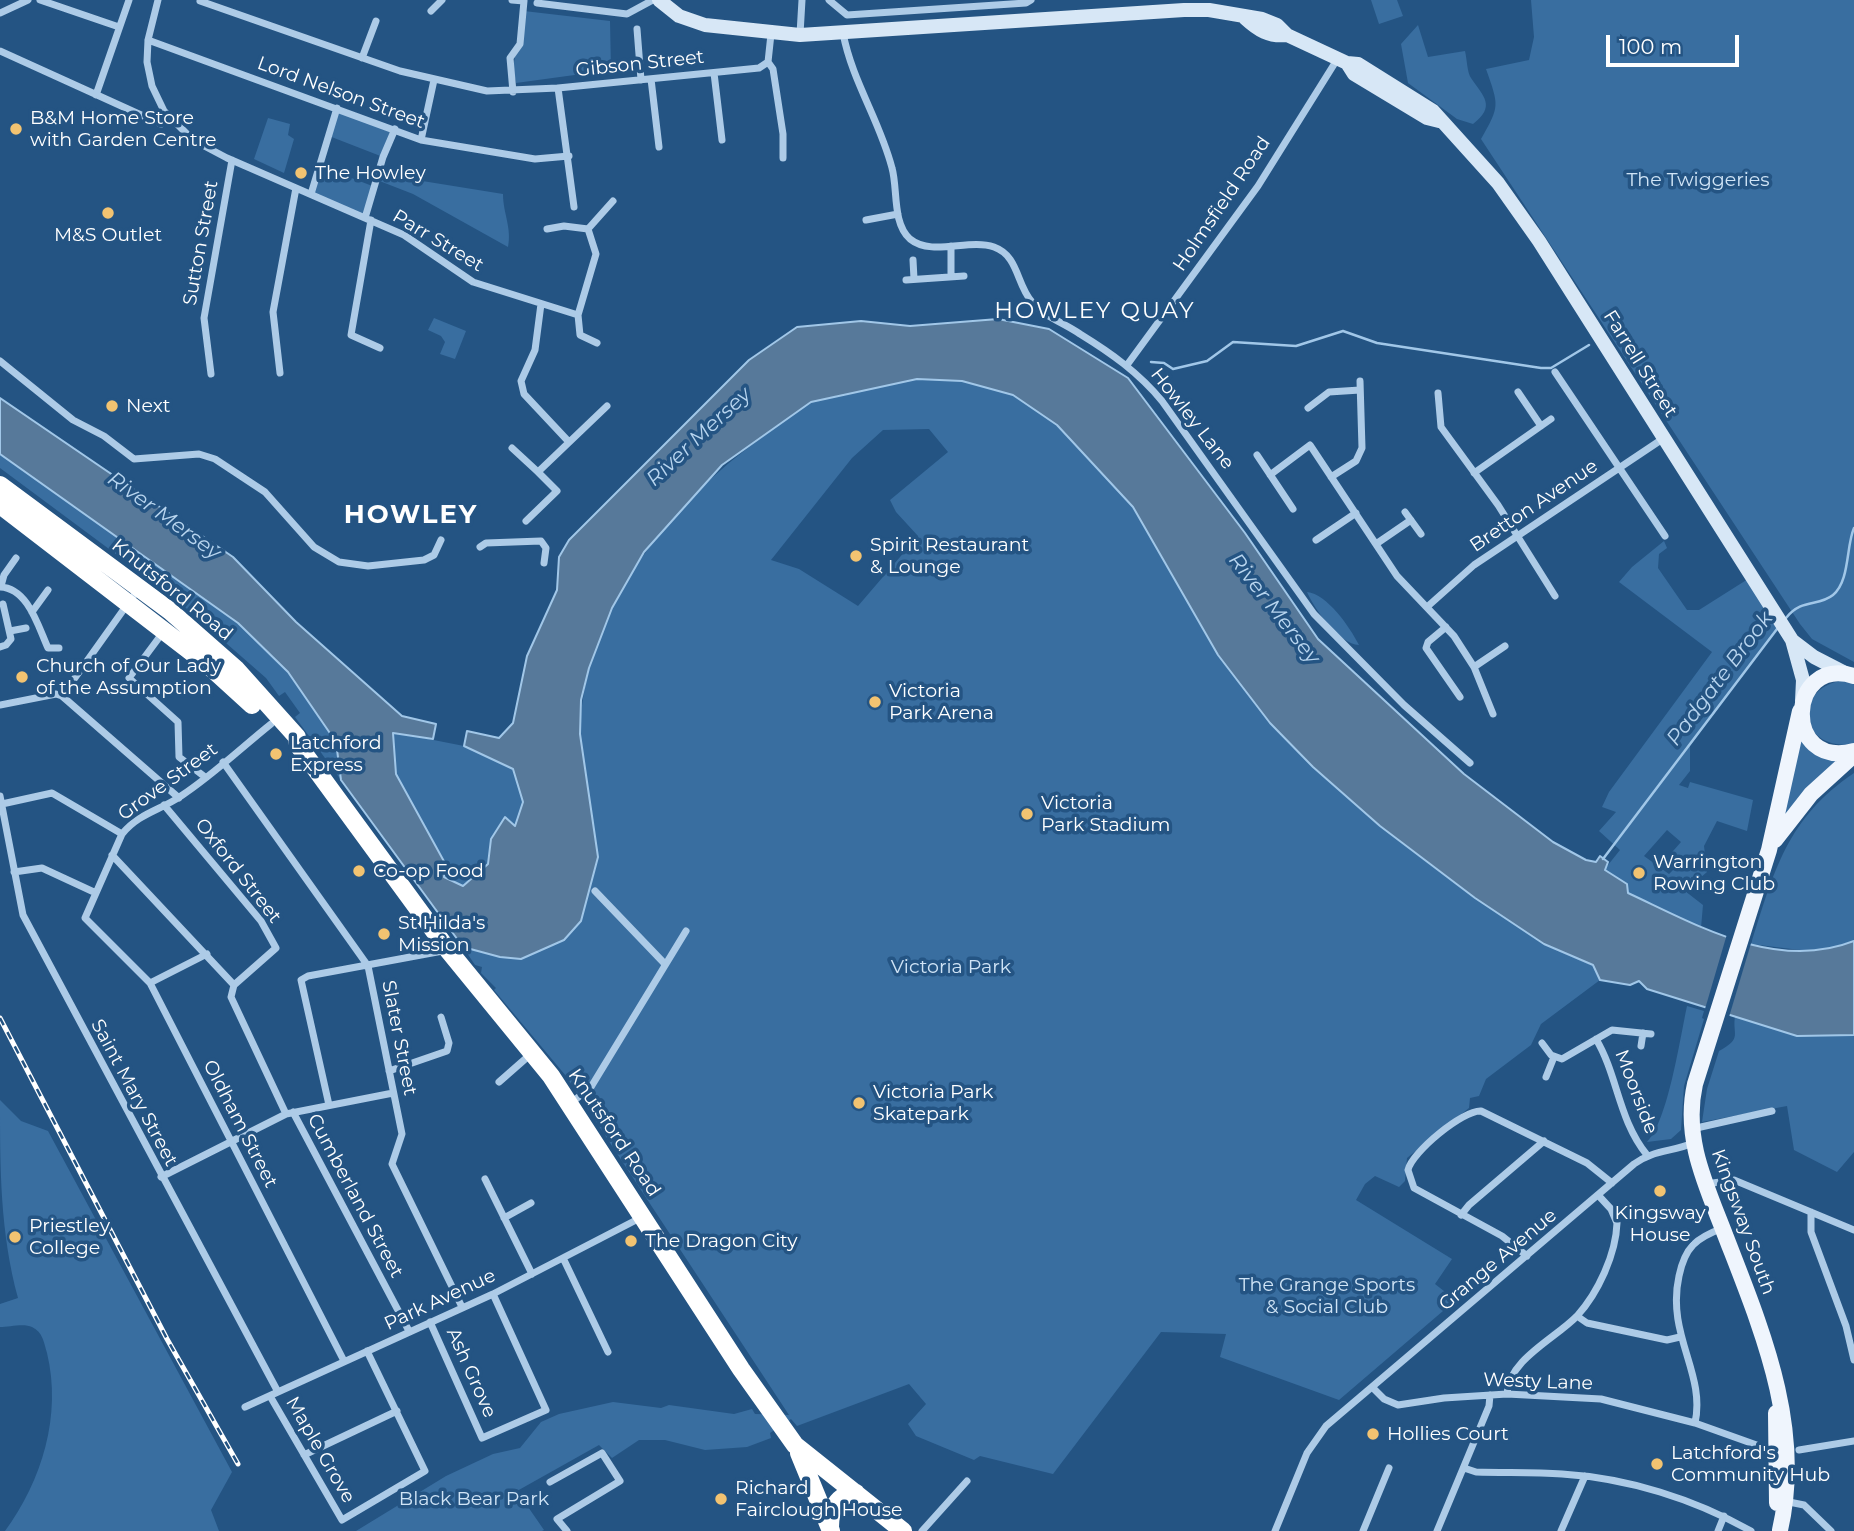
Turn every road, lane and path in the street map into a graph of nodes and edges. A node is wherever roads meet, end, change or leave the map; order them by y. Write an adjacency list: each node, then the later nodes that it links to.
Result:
1 (28, 0): 17 (street)
2 (40, 0): 19 (street)
3 (128, 0): 19 (street)
4 (158, 0): 24 (street, Parr Street)
5 (442, 0): 16 (street)
6 (512, 0): 34 (street)
7 (653, 0): 14 (street)
8 (659, 0): 22 (street, Farrell Street)
9 (802, 0): 23 (street)
10 (829, 0): 11 (street)
11 (1031, 0)
12 (200, 1): 26 (street, Gibson Street)
13 (537, 3): 14 (street)
14 (562, 3)
15 (1184, 5): 21 (street, Farrell Street); 27 (street, Farrell Street)
16 (430, 11)
17 (0, 13)
18 (376, 21): 26 (street)
19 (119, 27): 35 (street)
20 (637, 29): 32 (street)
21 (842, 33): 23 (street, Farrell Street); 49 (street, Howley Lane)
22 (771, 34): 23 (street, Farrell Street); 28 (street)
23 (800, 35)
24 (148, 40): 36 (street, Lord Nelson Street); 44 (street, Parr Street)
25 (0, 51): 35 (street)
26 (362, 58): 31 (street, Gibson Street)
27 (1343, 60): 63 (street, Holmsfield Road); 75 (street, Farrell Street)
28 (768, 62): 29 (street, Gibson Street); 43 (street)
29 (714, 73): 30 (street, Gibson Street); 40 (street)
30 (651, 79): 32 (street, Gibson Street); 41 (street)
31 (434, 80): 34 (street, Gibson Street); 39 (street)
32 (641, 80): 33 (street, Gibson Street)
33 (558, 88): 34 (street, Gibson Street); 42 (street)
34 (513, 92)
35 (96, 95): 37 (street)
36 (337, 108): 38 (street, Lord Nelson Street); 46 (street)
37 (161, 124)
38 (395, 130): 39 (street, Lord Nelson Street); 50 (street)
39 (421, 140): 42 (street, Lord Nelson Street)
40 (722, 140)
41 (659, 147)
42 (569, 156): 48 (street)
43 (783, 158)
44 (232, 160): 45 (street, Parr Street); 66 (street, Sutton Street)
45 (296, 188): 46 (street, Parr Street); 65 (street)
46 (311, 194): 50 (street, Parr Street)
47 (613, 201): 53 (street)
48 (574, 207)
49 (898, 214): 51 (street); 54 (street, Howley Lane)
50 (368, 219): 58 (street, Parr Street); 61 (street)
51 (866, 220)
52 (547, 229): 53 (street)
53 (587, 229): 59 (street)
54 (951, 246): 57 (street); 63 (street, Howley Lane)
55 (913, 260): 57 (street)
56 (964, 276): 57 (street)
57 (951, 277)
58 (541, 303): 59 (street, Parr Street); 76 (street)
59 (578, 315): 60 (street)
60 (597, 343)
61 (380, 348)
62 (0, 361): 94 (street)
63 (1127, 365): 127 (street, Howley Lane)
64 (1555, 372): 79 (street)
65 (280, 373)
66 (211, 374)
67 (1360, 381): 68 (street)
68 (1360, 390): 72 (street); 83 (street)
69 (1518, 392): 74 (street)
70 (1438, 393): 81 (street)
71 (607, 407): 76 (street)
72 (1308, 408)
73 (1551, 419): 74 (street)
74 (1541, 426): 81 (street)
75 (1664, 438): 79 (street, Bretton Avenue); 112 (street, Farrell Street)
76 (569, 442): 80 (street)
77 (512, 448): 80 (street)
78 (1257, 455): 82 (street)
79 (1619, 468): 92 (street, Bretton Avenue); 93 (street)
80 (538, 472): 90 (street)
81 (1474, 473): 92 (street)
82 (1270, 475): 83 (street); 86 (street)
83 (1331, 477): 88 (street)
84 (0, 485): 101 (highway, Knutsford Road)
85 (3, 509): 105 (highway, Knutsford Road)
86 (1293, 509)
87 (1405, 512): 89 (street)
88 (1356, 513): 95 (street); 96 (street)
89 (1411, 520): 91 (street); 96 (street)
90 (526, 521)
91 (1421, 534)
92 (1517, 536): 103 (street); 106 (street, Bretton Avenue)
93 (1665, 536)
94 (441, 540)
95 (1316, 540)
96 (1376, 544): 106 (street)
97 (480, 547): 99 (street)
98 (16, 558): 100 (street)
99 (544, 563)
100 (1, 586): 107 (street)
101 (140, 588): 105 (street); 124 (highway, Knutsford Road)
102 (48, 590): 107 (street)
103 (1555, 596)
104 (4, 604): 110 (street)
105 (128, 604): 111 (highway, Knutsford Road); 118 (street)
106 (1427, 607): 108 (street)
107 (32, 612): 115 (street)
108 (1446, 626): 116 (street); 119 (street)
109 (26, 628): 110 (street)
110 (10, 631): 113 (street)
111 (164, 631): 123 (highway, Knutsford Road); 128 (street)
112 (1791, 637): 117 (street, Farrell Street); 121 (street, Farrell Street)
113 (0, 646)
114 (1505, 646): 116 (street)
115 (59, 649)
116 (1474, 667): 122 (street)
117 (1851, 675): 121 (main road)
118 (62, 696): 120 (street); 129 (street)
119 (1460, 697)
120 (0, 705)
121 (1801, 706): 125 (main road); 134 (main road)
122 (1493, 714)
123 (271, 724): 124 (highway, Knutsford Road); 126 (street, Grove Street)
124 (298, 746): 141 (highway, Knutsford Road)
125 (1854, 753): 134 (main road)
126 (223, 762): 128 (street, Grove Street); 144 (street, Slater Street)
127 (1470, 763)
128 (205, 777): 129 (street, Grove Street)
129 (179, 798): 131 (street, Grove Street)
130 (1, 800): 132 (street, Saint Mary Street); 133 (street)
131 (164, 804): 133 (street, Grove Street); 146 (street, Oxford Street)
132 (3, 832): 136 (street, Saint Mary Street)
133 (122, 834): 135 (street, Grove Street)
134 (1769, 850): 161 (main road, Kingsway South)
135 (112, 855): 138 (street, Grove Street); 142 (street)
136 (14, 872): 138 (street); 165 (street, Saint Mary Street)
137 (595, 891): 143 (street)
138 (96, 893): 139 (street, Grove Street)
139 (85, 918): 145 (street, Oldham Street)
140 (686, 931): 143 (street)
141 (448, 950): 144 (street); 151 (highway, Knutsford Road)
142 (207, 954): 145 (street); 146 (street)
143 (664, 963): 157 (street)
144 (368, 966): 153 (street, Slater Street); 158 (street)
145 (150, 983): 163 (street, Oldham Street)
146 (234, 985): 160 (street, Cumberland Street)
147 (441, 1017): 153 (street)
148 (1596, 1039): 150 (street, Moorside); 152 (street, Moorside); 164 (street, Moorside)
149 (1542, 1043): 152 (street)
150 (1641, 1046)
151 (532, 1053): 155 (street); 157 (highway, Knutsford Road)
152 (1554, 1057): 154 (street)
153 (389, 1071): 156 (street, Slater Street)
154 (1546, 1077)
155 (499, 1082)
156 (393, 1093): 158 (street); 181 (street, Slater Street)
157 (571, 1104): 172 (highway, Knutsford Road)
158 (329, 1105): 160 (street)
159 (1772, 1111): 161 (street, Grange Avenue)
160 (290, 1113): 163 (street); 184 (street, Cumberland Street)
161 (1692, 1136): 164 (street, Grange Avenue); 168 (main road, Kingsway South)
162 (1544, 1141): 167 (street); 173 (street); 173 (street)
163 (232, 1142): 165 (street); 189 (street, Oldham Street)
164 (1647, 1155): 167 (street, Grange Avenue)
165 (161, 1177): 191 (street, Saint Mary Street)
166 (485, 1179): 174 (street)
167 (1612, 1183): 169 (street, Grange Avenue)
168 (1706, 1185): 171 (street); 175 (main road, Kingsway South)
169 (1598, 1195): 177 (street, Grange Avenue); 182 (street)
170 (531, 1203): 174 (street)
171 (1811, 1212): 176 (street); 188 (street)
172 (644, 1215): 178 (street, Park Avenue); 198 (highway, Knutsford Road)
173 (1461, 1215): 177 (street)
174 (504, 1218): 179 (street)
175 (1723, 1228): 185 (street); 199 (main road, Kingsway South)
176 (1854, 1230)
177 (1527, 1256): 190 (street, Grange Avenue)
178 (564, 1260): 179 (street, Park Avenue); 187 (street)
179 (532, 1274): 180 (street, Park Avenue)
180 (493, 1294): 181 (street, Park Avenue); 183 (street, Ash Grove)
181 (462, 1307): 183 (street, Park Avenue)
182 (1577, 1316): 185 (street); 192 (street)
183 (430, 1322): 184 (street, Park Avenue)
184 (409, 1331): 186 (street, Park Avenue)
185 (1680, 1337): 196 (street)
186 (367, 1351): 189 (street, Park Avenue); 195 (street)
187 (608, 1352)
188 (1854, 1360)
189 (344, 1361): 191 (street, Park Avenue)
190 (1372, 1387): 193 (street, Westy Lane); 214 (street, Grange Avenue)
191 (274, 1394): 194 (street, Park Avenue); 200 (street, Maple Grove)
192 (1507, 1394): 193 (street, Westy Lane); 196 (street, Westy Lane)
193 (1490, 1395): 202 (street)
194 (245, 1407)
195 (397, 1411): 200 (street); 200 (street, Maple Grove)
196 (1695, 1423): 199 (street, Westy Lane)
197 (1854, 1441): 199 (street)
198 (795, 1445): 206 (highway, Knutsford Road); 209 (highway)
199 (1787, 1449): 207 (main road, Kingsway South)
200 (304, 1455)
201 (1389, 1468): 215 (street)
202 (1464, 1468): 203 (street); 216 (street)
203 (1585, 1476): 208 (street); 217 (street)
204 (967, 1481): 213 (street)
205 (550, 1482): 211 (street)
206 (856, 1493): 209 (highway); 212 (highway, Knutsford Road)
207 (1781, 1501): 210 (main road, Kingsway South); 220 (street)
208 (1724, 1516): 218 (street); 219 (street)
209 (830, 1529)
210 (1780, 1530)
211 (567, 1531)
212 (903, 1531)
213 (922, 1531)
214 (1275, 1531)
215 (1363, 1531)
216 (1437, 1531)
217 (1561, 1531)
218 (1718, 1531)
219 (1751, 1531)
220 (1831, 1531)

